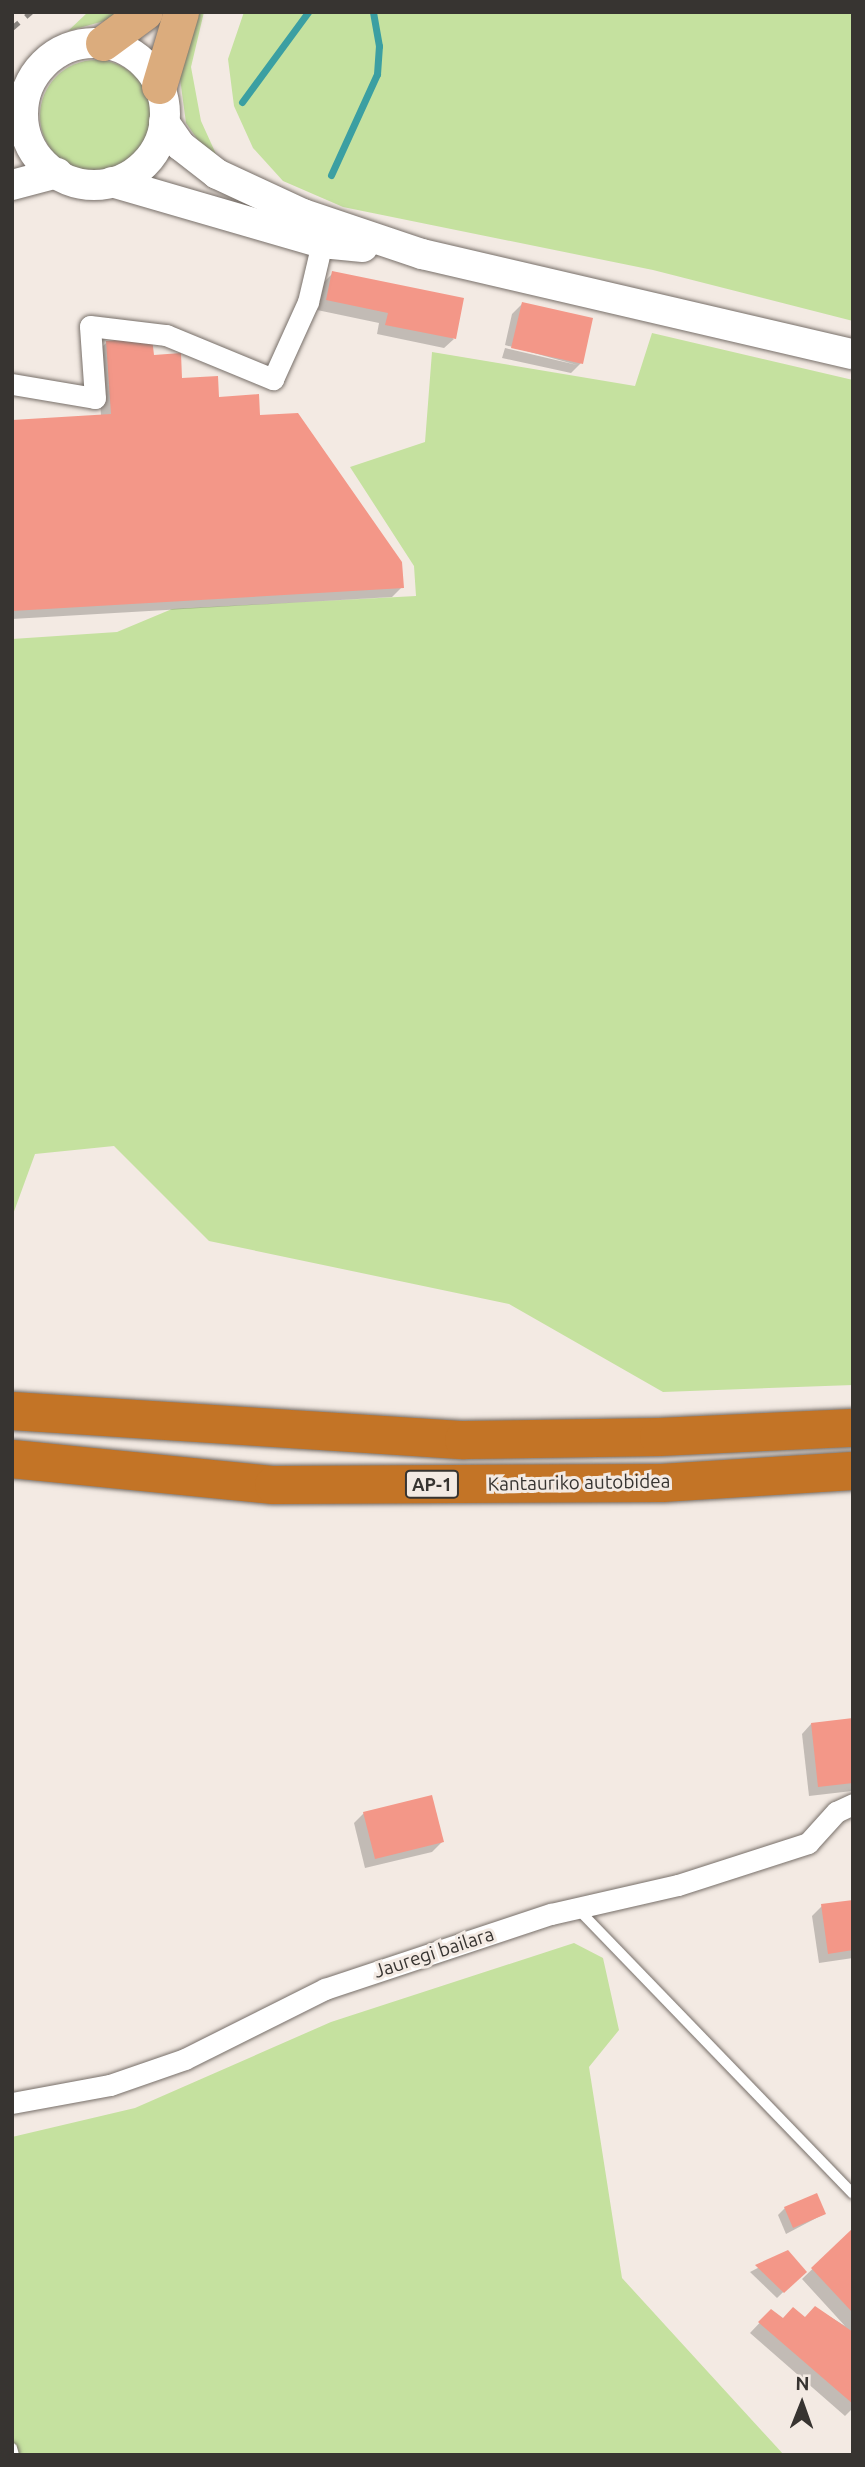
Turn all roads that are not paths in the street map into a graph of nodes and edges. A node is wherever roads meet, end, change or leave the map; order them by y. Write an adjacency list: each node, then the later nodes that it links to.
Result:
1 (145, 12): 3 (main road)
2 (181, 12): 4 (main road)
3 (103, 43): 4 (main road); 5 (main road)
4 (159, 86): 6 (main road)
5 (19, 95): 7 (main road)
6 (164, 121): 8 (main road); 11 (main road)
7 (57, 173): 8 (main road); 9 (main road)
8 (112, 182): 10 (main road)
9 (12, 185)
10 (322, 243): 11 (main road); 13 (street)
11 (422, 254): 12 (main road)
12 (853, 354)
13 (12, 384)
14 (12, 1411): 15 (highway)
15 (853, 1428)
16 (12, 1459): 17 (highway, Kantauriko autobidea / AP-1)
17 (853, 1471)
18 (853, 1804): 19 (street, Jauregi bailara)
19 (577, 1908): 20 (street, Jauregi bailara); 21 (lane)
20 (12, 2103)
21 (853, 2194)
22 (12, 2448): 23 (lane)
23 (14, 2455)

